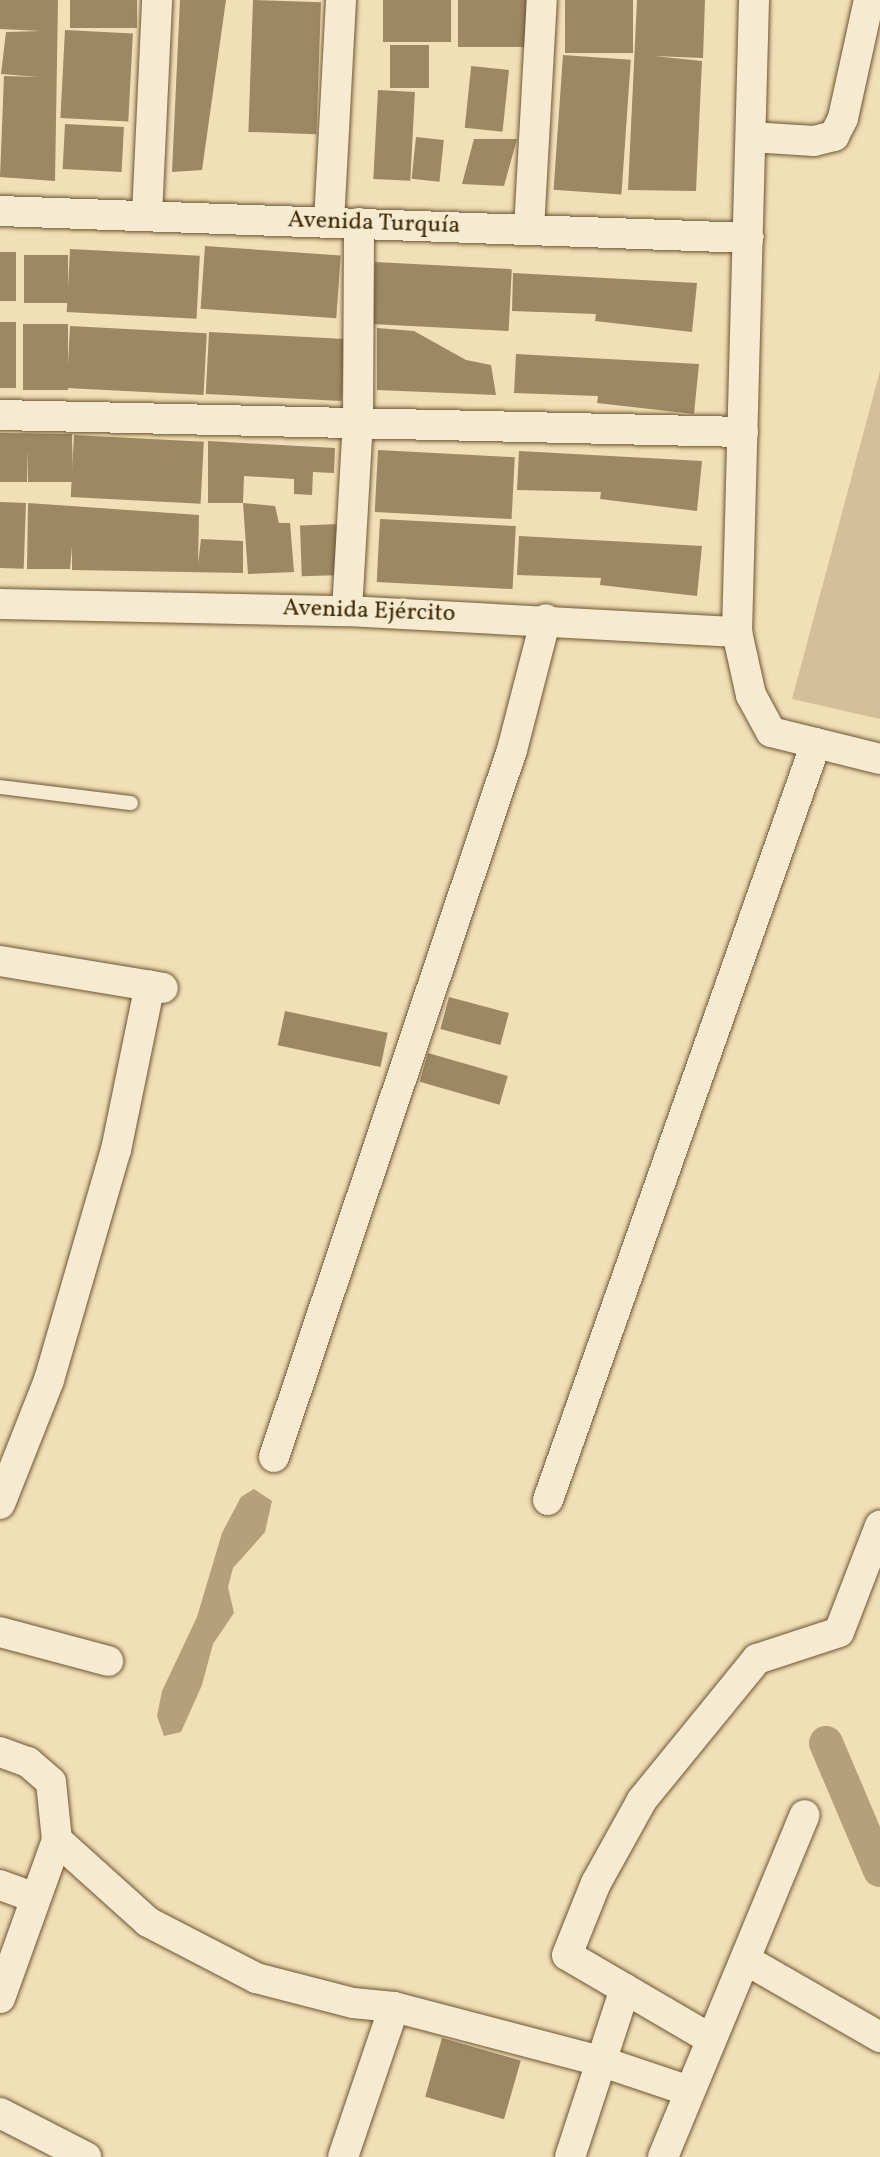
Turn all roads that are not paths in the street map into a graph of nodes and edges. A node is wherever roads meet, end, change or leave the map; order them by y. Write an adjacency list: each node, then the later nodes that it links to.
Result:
1 (157, 0): 8 (street)
2 (341, 0): 9 (street)
3 (542, 0): 11 (street)
4 (754, 0): 6 (street)
5 (869, 0): 6 (street)
6 (751, 137): 12 (street)
7 (0, 211): 8 (street, Avenida Turquía)
8 (147, 215): 9 (street, Avenida Turquía)
9 (329, 222): 10 (street, Avenida Turquía)
10 (359, 223): 11 (street, Avenida Turquía); 14 (street)
11 (529, 229): 12 (street, Avenida Turquía)
12 (749, 238): 15 (street)
13 (0, 415): 14 (street)
14 (358, 423): 15 (street); 17 (street)
15 (743, 432): 19 (street)
16 (0, 604): 17 (street, Avenida Ejército)
17 (347, 611): 18 (street, Avenida Ejército)
18 (546, 619): 19 (street, Avenida Ejército); 26 (street)
19 (737, 632): 20 (street)
20 (816, 743): 21 (street); 27 (street)
21 (880, 759)
22 (0, 787): 23 (lane)
23 (131, 803)
24 (0, 961): 25 (street)
25 (10, 1450): 28 (street)
26 (274, 1457)
27 (548, 1500)
28 (0, 1504)
29 (880, 1526): 38 (street)
30 (0, 1632): 31 (street)
31 (108, 1661)
32 (0, 1752): 34 (street)
33 (805, 1815): 37 (street)
34 (57, 1840): 36 (street); 40 (street)
35 (0, 1885): 36 (street)
36 (33, 1897): 39 (street)
37 (746, 1960): 41 (street); 42 (street)
38 (625, 1989): 42 (street); 43 (street)
39 (0, 1998)
40 (394, 2007): 43 (street); 48 (street)
41 (880, 2037)
42 (709, 2038): 44 (street)
43 (603, 2062): 44 (street); 49 (street)
44 (689, 2091): 46 (street)
45 (0, 2113): 47 (street)
46 (670, 2154)
47 (86, 2157)
48 (343, 2157)
49 (570, 2157)

